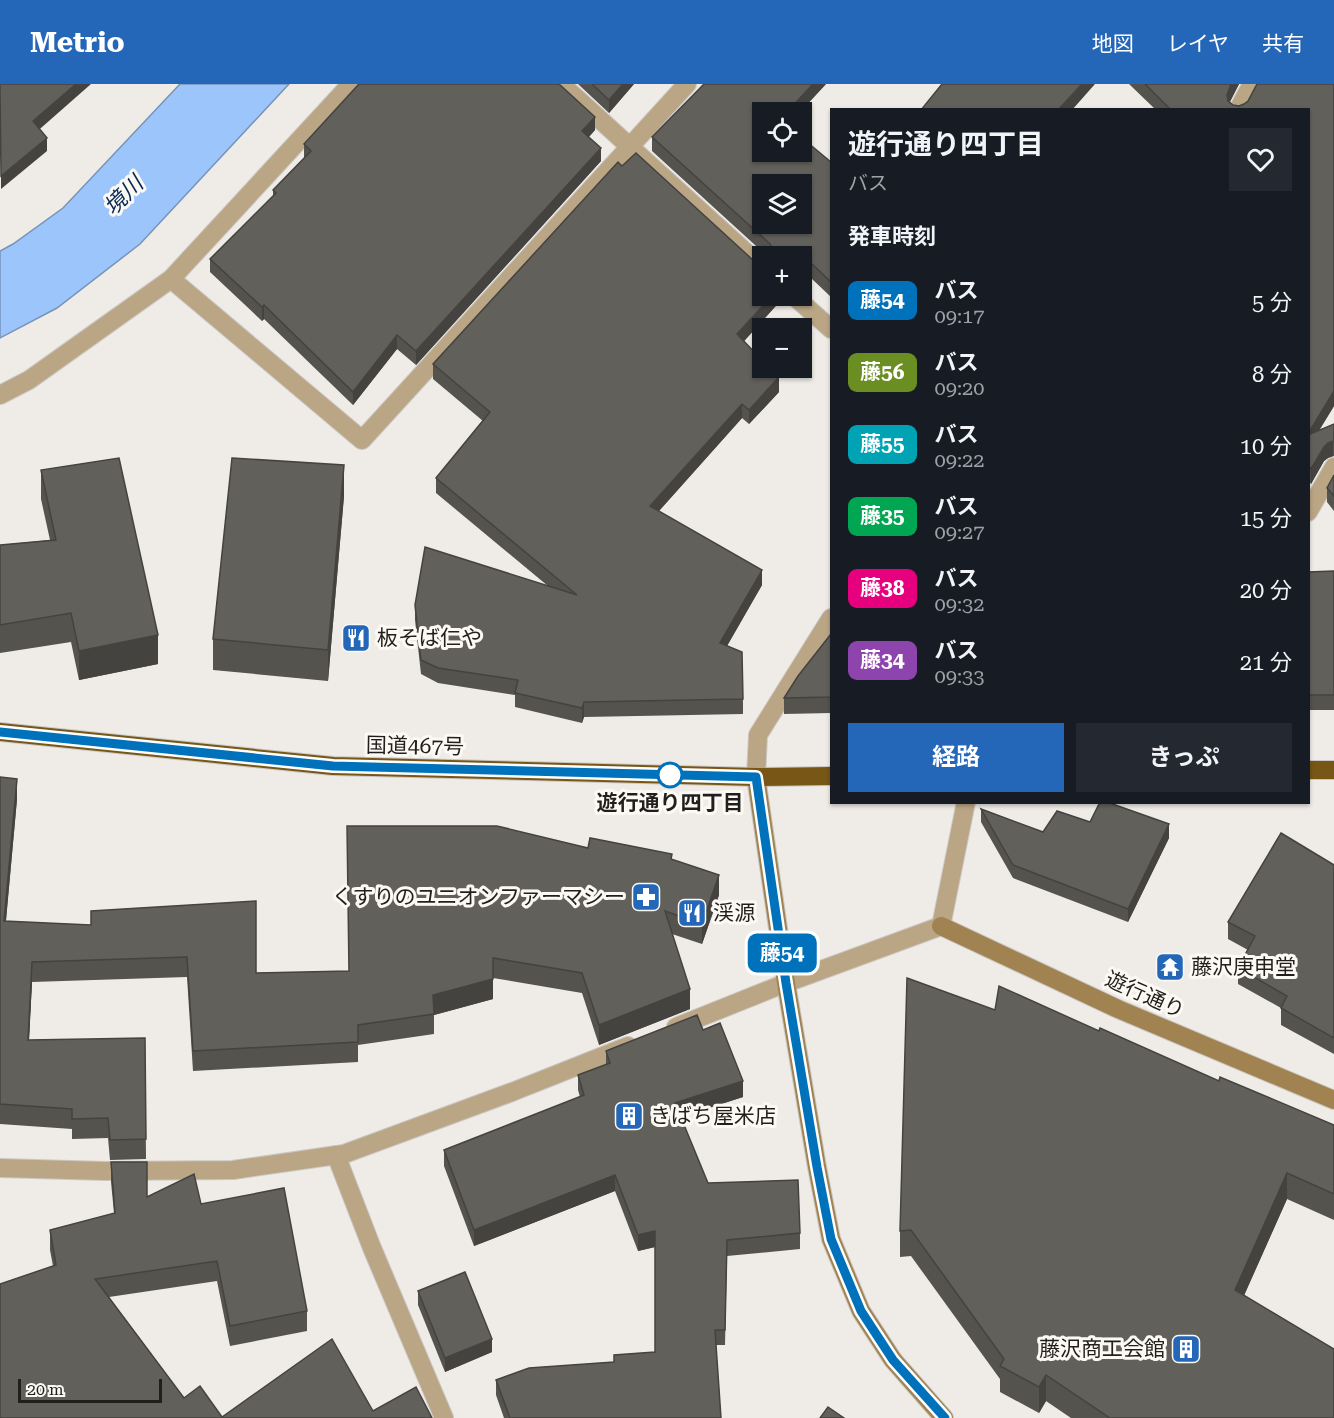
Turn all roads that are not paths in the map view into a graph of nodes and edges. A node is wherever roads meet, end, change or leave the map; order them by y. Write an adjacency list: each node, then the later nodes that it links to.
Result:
1 (351, 84): 8 (street)
2 (561, 84): 6 (street)
3 (687, 84): 6 (street)
4 (1252, 84): 5 (street)
5 (1239, 108)
6 (631, 147): 7 (street); 8 (street)
7 (752, 258)
8 (171, 279): 11 (street)
9 (805, 306): 10 (street)
10 (830, 328)
11 (0, 395)
12 (1334, 467): 13 (street)
13 (1310, 509)
14 (830, 620): 19 (street)
15 (0, 732): 19 (highway, 国道467号)
16 (1310, 770): 17 (highway)
17 (1334, 770)
18 (830, 776): 19 (highway, 国道467号)
19 (756, 777): 22 (street)
20 (966, 804): 21 (street)
21 (941, 926): 22 (street); 25 (street, 遊行通り)
22 (786, 983): 23 (street); 29 (street)
23 (665, 1031)
24 (643, 1040): 26 (street)
25 (1334, 1100)
26 (336, 1155): 27 (street); 28 (street)
27 (0, 1168)
28 (444, 1418)
29 (945, 1418)

